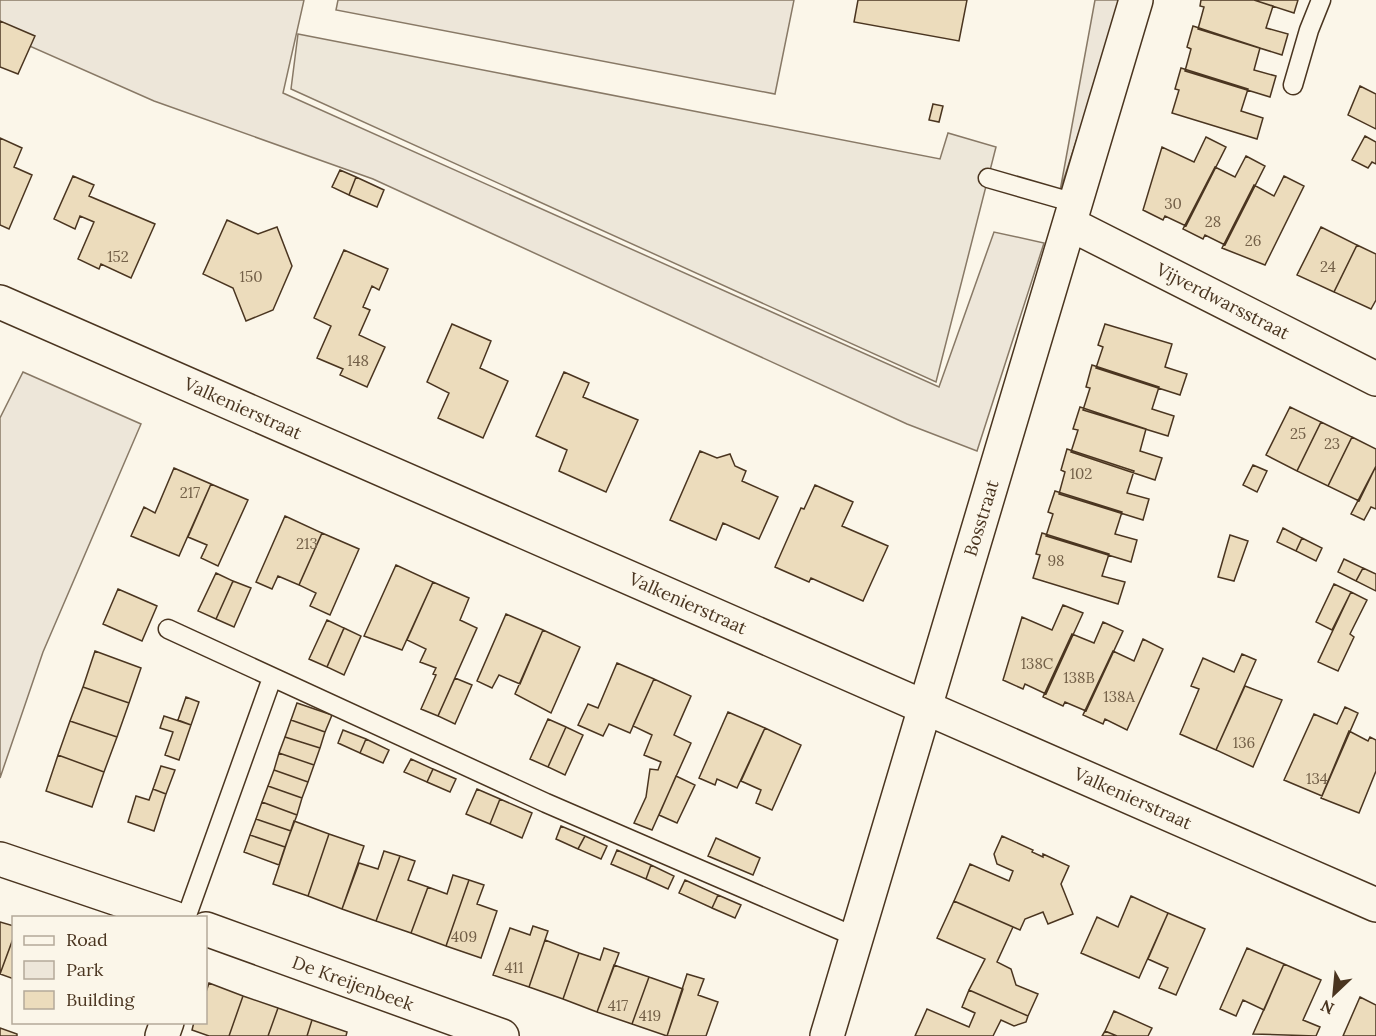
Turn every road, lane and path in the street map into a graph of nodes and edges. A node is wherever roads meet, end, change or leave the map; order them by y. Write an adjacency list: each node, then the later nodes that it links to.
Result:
1 (1136, 0): 5 (street, Bosstraat)
2 (1321, 0): 3 (lane)
3 (1293, 85)
4 (988, 178): 5 (lane)
5 (1073, 214): 7 (street, Vijverdwarsstraat); 10 (street, Bosstraat)
6 (0, 302): 10 (street, Valkenierstraat)
7 (1376, 379)
8 (168, 629): 9 (lane)
9 (272, 678): 14 (lane); 16 (lane)
10 (923, 706): 12 (street, Valkenierstraat); 16 (street, Bosstraat)
11 (0, 859): 13 (street)
12 (1376, 904)
13 (168, 916)
14 (187, 916)
15 (207, 929): 17 (street, De Kreijenbeek)
16 (856, 937): 18 (street, Bosstraat)
17 (502, 1036)
18 (827, 1036)

